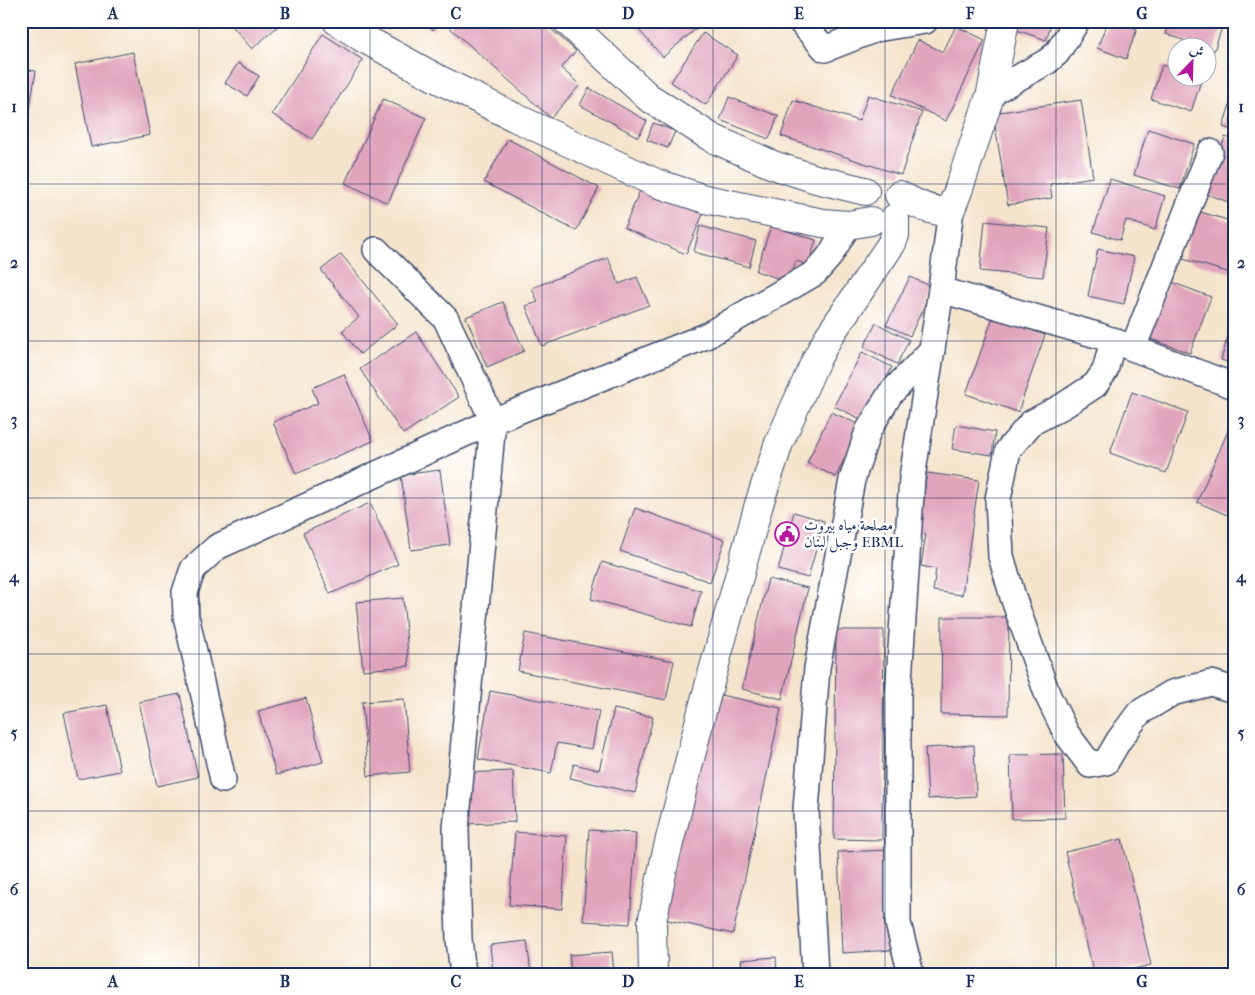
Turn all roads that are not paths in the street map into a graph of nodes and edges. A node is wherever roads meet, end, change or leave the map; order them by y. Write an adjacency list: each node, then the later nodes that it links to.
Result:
1 (337, 21): 10 (main road)
2 (568, 21): 10 (main road)
3 (800, 21): 4 (street)
4 (925, 21)
5 (1005, 21): 7 (main road)
6 (1077, 21): 7 (street)
7 (991, 93): 9 (main road)
8 (1210, 152): 13 (street)
9 (950, 209): 10 (main road); 12 (street)
10 (878, 215): 16 (street); 20 (main road)
11 (376, 250): 16 (street)
12 (941, 290): 13 (street); 14 (street)
13 (1123, 344): 15 (street); 17 (street)
14 (932, 350): 21 (street); 22 (street)
15 (1234, 386)
16 (493, 422): 18 (street); 19 (street)
17 (1234, 690)
18 (223, 780)
19 (462, 974)
20 (653, 974)
21 (815, 974)
22 (911, 974)

